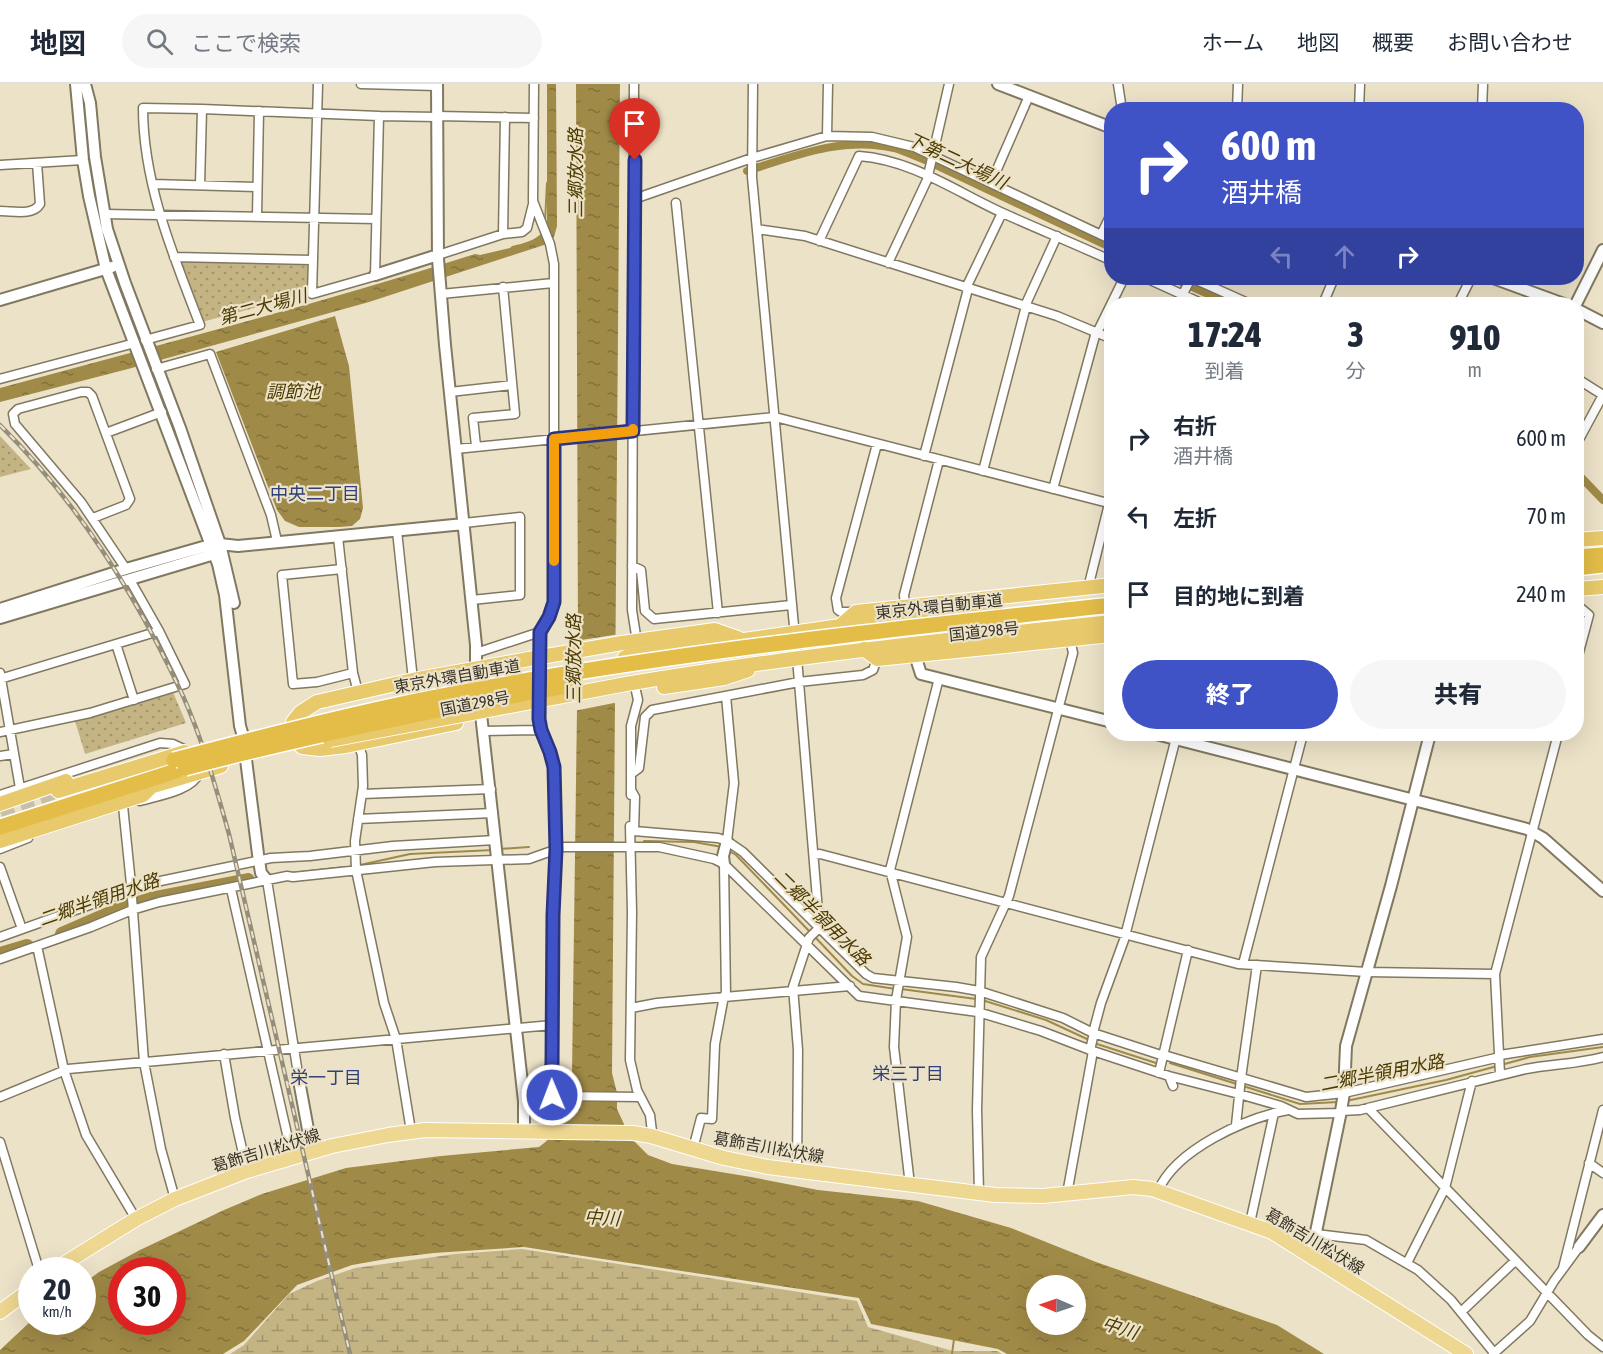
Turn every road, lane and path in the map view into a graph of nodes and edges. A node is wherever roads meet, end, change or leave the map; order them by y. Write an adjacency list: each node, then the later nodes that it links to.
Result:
1 (76, 84): 32 (street)
2 (85, 84): 45 (street)
3 (318, 84): 23 (street)
4 (361, 84): 15 (street)
5 (534, 84): 27 (street)
6 (634, 84): 40 (street)
7 (753, 84): 31 (street)
8 (828, 84): 29 (street)
9 (949, 84): 30 (street)
10 (998, 84): 16 (street)
11 (1118, 84): 17 (street)
12 (1238, 84): 18 (street)
13 (1360, 84): 19 (street)
14 (1483, 84): 20 (street)
15 (437, 85): 25 (street)
16 (1029, 96): 28 (street); 36 (street)
17 (1121, 102)
18 (1237, 102)
19 (1359, 102)
20 (1482, 102)
21 (202, 109): 22 (street); 37 (street); 38 (street)
22 (259, 111): 23 (street); 39 (street)
23 (317, 112): 24 (street); 48 (street)
24 (379, 116): 25 (street); 49 (street)
25 (437, 117): 26 (street); 59 (street)
26 (505, 117): 27 (street); 52 (street)
27 (534, 118): 41 (street)
28 (1104, 125)
29 (827, 136): 30 (street); 31 (street)
30 (933, 156): 35 (street); 36 (street)
31 (752, 158): 40 (street); 50 (street)
32 (83, 160): 33 (street); 66 (street)
33 (37, 163): 34 (street); 43 (street)
34 (0, 165)
35 (928, 175): 44 (street); 56 (street); 63 (street)
36 (991, 183): 53 (street)
37 (153, 184): 38 (street); 46 (street)
38 (200, 186): 39 (street)
39 (258, 187): 47 (street)
40 (634, 199): 99 (street)
41 (533, 201): 52 (street); 64 (street)
42 (676, 203): 97 (street)
43 (0, 211)
44 (1002, 213): 54 (street); 74 (street)
45 (104, 214): 46 (street); 65 (street)
46 (160, 215): 47 (street); 58 (street)
47 (257, 216): 48 (street)
48 (314, 217): 49 (street); 61 (street)
49 (376, 219): 67 (street)
50 (757, 229): 56 (street); 96 (street)
51 (1104, 229): 53 (street)
52 (503, 234): 59 (street)
53 (1101, 235): 55 (street)
54 (1057, 236): 60 (street); 82 (street)
55 (1104, 236)
56 (819, 241): 63 (street)
57 (1603, 250): 80 (street)
58 (174, 257): 61 (street); 88 (street)
59 (438, 257): 67 (street); 75 (street)
60 (1104, 257)
61 (312, 260): 67 (street)
62 (544, 261): 64 (street)
63 (888, 263): 74 (street)
64 (554, 264): 68 (street)
65 (118, 266): 66 (street); 88 (street)
66 (106, 269): 81 (street); 88 (street)
67 (375, 275)
68 (553, 283): 73 (street); 101 (street)
69 (1161, 285): 76 (street)
70 (1188, 285): 76 (street)
71 (1208, 285): 78 (street)
72 (1512, 285): 79 (street)
73 (503, 287): 75 (street); 92 (street)
74 (967, 289): 82 (street); 105 (street)
75 (441, 294): 93 (street)
76 (1183, 295): 77 (street)
77 (1187, 297)
78 (1234, 297)
79 (1545, 297)
80 (1580, 297)
81 (0, 300)
82 (1025, 306): 86 (street); 107 (street)
83 (1584, 313): 85 (street)
84 (1104, 317): 86 (street)
85 (1603, 323)
86 (1096, 332): 87 (street); 108 (street)
87 (1104, 336)
88 (141, 343): 89 (street); 90 (street)
89 (152, 367): 95 (street); 117 (street); 118 (street)
90 (0, 379)
91 (1584, 383): 94 (street)
92 (512, 385): 93 (street); 103 (street)
93 (450, 392): 104 (street)
94 (1603, 395): 98 (street)
95 (162, 412): 100 (street); 118 (street)
96 (775, 417): 97 (street); 102 (street); 137 (street)
97 (698, 425): 99 (street); 143 (street)
98 (1584, 430)
99 (629, 432): 101 (street); 124 (street)
100 (106, 433): 110 (street); 110 (street)
101 (557, 438): 103 (street); 149 (street)
102 (877, 444): 105 (street); 142 (street)
103 (476, 446): 104 (street)
104 (456, 449): 111 (street)
105 (924, 456): 106 (street)
106 (939, 460): 107 (street); 139 (street)
107 (983, 471): 108 (street)
108 (1053, 489): 109 (street)
109 (1104, 502)
110 (93, 518): 126 (street)
111 (464, 523): 113 (street); 135 (street); 135 (street)
112 (1104, 529): 132 (street)
113 (397, 531): 114 (street); 165 (street)
114 (339, 537): 117 (street); 127 (street)
115 (1603, 538): 116 (highway)
116 (1584, 539)
117 (277, 541): 118 (street)
118 (217, 549): 126 (street); 130 (street); 178 (street)
119 (1603, 549): 120 (highway)
120 (1584, 551)
121 (1603, 555): 122 (highway)
122 (1584, 557)
123 (1603, 565): 125 (highway)
124 (632, 566): 143 (street); 155 (street)
125 (1584, 567)
126 (126, 569): 140 (street)
127 (342, 569): 162 (street); 162 (street)
128 (1603, 570): 129 (highway)
129 (1584, 572)
130 (130, 580): 145 (street); 148 (street)
131 (1104, 586): 132 (highway, 国道298号)
132 (1091, 587): 139 (highway, 国道298号)
133 (1603, 587): 134 (highway)
134 (1584, 589)
135 (472, 600): 157 (street)
136 (1104, 600): 147 (highway, 国道298号)
137 (791, 605): 143 (street); 150 (street)
138 (1104, 606): 206 (highway, 東京外環自動車道, bridge)
139 (905, 607): 142 (highway, 国道298号)
140 (0, 609)
141 (1584, 611): 151 (street)
142 (856, 612): 147 (highway)
143 (718, 613)
144 (1104, 616): 208 (highway, 東京外環自動車道, bridge)
145 (0, 618)
146 (1104, 623): 156 (highway, 国道298号)
147 (840, 626): 150 (highway, 国道298号)
148 (159, 631): 154 (street); 170 (street)
149 (540, 632): 157 (street); 176 (street)
150 (794, 633): 155 (highway, 国道298号); 159 (street)
151 (1584, 633)
152 (1104, 636): 153 (highway, 国道298号)
153 (1070, 639): 158 (highway, 国道298号); 171 (street)
154 (116, 644): 163 (street); 170 (street)
155 (631, 648): 161 (highway, 国道298号, bridge); 173 (highway, 国道298号)
156 (864, 649): 159 (highway, 国道298号); 160 (highway)
157 (476, 652): 161 (street)
158 (915, 655): 160 (highway, 国道298号); 164 (street)
159 (797, 658): 166 (street); 167 (highway, 国道298号)
160 (877, 659): 166 (street)
161 (476, 669): 165 (highway, 国道298号); 174 (street)
162 (353, 673): 168 (street)
163 (0, 677): 175 (street)
164 (939, 678): 171 (street); 223 (street)
165 (413, 680): 168 (highway, 国道298号)
166 (799, 682): 169 (street); 217 (street)
167 (633, 688): 174 (highway, 国道298号); 185 (highway, 国道298号, bridge); 193 (street)
168 (358, 692): 173 (highway, 国道298号)
169 (726, 696): 193 (street); 211 (street)
170 (134, 700): 175 (street)
171 (1057, 708): 172 (street); 228 (street)
172 (1104, 720)
173 (293, 722): 178 (highway, 国道298号)
174 (482, 725): 176 (street); 184 (highway, 国道298号); 196 (street)
175 (10, 730): 177 (street); 187 (street)
176 (541, 730): 214 (street)
177 (0, 732)
178 (243, 735): 186 (highway, 国道298号); 189 (street)
179 (1175, 741): 232 (street)
180 (1193, 741): 191 (street)
181 (1301, 741): 191 (street)
182 (1428, 741): 201 (street)
183 (1556, 741): 209 (street)
184 (358, 743): 185 (highway, 国道298号); 199 (street)
185 (302, 747): 189 (highway, 国道298号)
186 (188, 751): 190 (highway, 国道298号); 195 (street)
187 (14, 754): 188 (street); 195 (street)
188 (0, 756)
189 (246, 759): 192 (highway, 国道298号); 219 (street)
190 (147, 763): 198 (highway, 国道298号); 202 (highway, 国道298号)
191 (1293, 770): 201 (street); 238 (street)
192 (199, 772): 194 (highway, 国道298号); 203 (street)
193 (631, 774): 197 (street)
194 (152, 786): 204 (highway, 国道298号); 210 (highway, 国道298号)
195 (20, 788): 200 (street)
196 (491, 789): 199 (street); 205 (street)
197 (631, 790): 211 (street); 213 (street)
198 (58, 791)
199 (362, 794): 207 (street)
200 (0, 795)
201 (1413, 800): 209 (street); 240 (street)
202 (0, 804)
203 (123, 806): 215 (street); 227 (street)
204 (65, 813)
205 (493, 813): 207 (street); 212 (street)
206 (0, 818)
207 (358, 819): 216 (street)
208 (0, 827)
209 (1533, 831): 226 (street); 241 (street)
210 (0, 841)
211 (727, 841): 220 (street); 230 (street)
212 (495, 842): 216 (street); 218 (street)
213 (626, 847): 214 (street); 220 (street); 248 (street)
214 (559, 848): 218 (street); 250 (street)
215 (0, 849)
216 (355, 850): 219 (street); 222 (street)
217 (814, 855): 223 (street); 230 (street)
218 (496, 859): 222 (street); 251 (street)
219 (259, 862): 224 (street); 227 (street)
220 (724, 864): 234 (street); 246 (street)
221 (0, 867): 231 (street)
222 (356, 870): 224 (street); 253 (street)
223 (891, 873): 228 (street); 242 (street)
224 (267, 880): 225 (street); 255 (street)
225 (231, 889): 229 (street); 256 (street)
226 (1603, 891)
227 (131, 892): 229 (street); 231 (street)
228 (1007, 903): 232 (street); 245 (street)
229 (132, 910): 235 (street); 262 (street)
230 (818, 928): 234 (street); 242 (street)
231 (22, 929): 233 (street)
232 (1125, 934): 236 (street); 252 (street)
233 (0, 937)
234 (808, 941): 243 (street); 244 (street)
235 (37, 946): 237 (street); 263 (street)
236 (1188, 950): 238 (street); 259 (street)
237 (0, 959)
238 (1243, 964): 239 (street)
239 (1257, 965): 240 (street); 267 (street)
240 (1367, 972): 241 (street); 272 (street)
241 (1496, 974): 260 (street)
242 (898, 982): 245 (street); 247 (street)
243 (850, 986): 244 (street); 247 (street)
244 (794, 991): 246 (street); 290 (street)
245 (979, 991): 249 (street); 252 (street)
246 (725, 996): 248 (street); 285 (street)
247 (896, 1000): 249 (street); 292 (street)
248 (631, 1008): 274 (street)
249 (978, 1012): 257 (street); 295 (street)
250 (552, 1025): 251 (street); 274 (street)
251 (516, 1028): 253 (street); 282 (street)
252 (1094, 1033): 257 (street); 259 (street)
253 (396, 1039): 255 (street); 281 (street)
254 (1603, 1039): 260 (street)
255 (294, 1048): 256 (street); 269 (street)
256 (268, 1050): 258 (street); 287 (street)
257 (1091, 1051): 264 (street); 296 (street)
258 (225, 1054): 262 (street); 289 (street)
259 (1164, 1055): 264 (street); 267 (street)
260 (1500, 1057): 265 (street); 272 (street)
261 (1603, 1057): 265 (street)
262 (144, 1062): 263 (street); 297 (street)
263 (64, 1070): 273 (street); 299 (street)
264 (1159, 1073): 266 (street)
265 (1500, 1074): 268 (street)
266 (1169, 1076): 270 (street); 271 (street)
267 (1240, 1078): 271 (street); 272 (street)
268 (1472, 1081): 275 (street); 293 (street)
269 (300, 1086): 286 (street)
270 (1173, 1086)
271 (1239, 1094): 276 (street); 280 (street)
272 (1344, 1094): 278 (street)
273 (0, 1097)
274 (640, 1097): 283 (street)
275 (1368, 1108): 278 (street); 293 (street)
276 (1288, 1110): 278 (street); 279 (street)
277 (1603, 1110): 288 (street)
278 (1341, 1112): 301 (street)
279 (1274, 1113): 280 (street); 300 (street)
280 (1236, 1125): 294 (street)
281 (411, 1131): 282 (main road, 葛飾吉川松伏線); 286 (main road, 葛飾吉川松伏線)
282 (524, 1132): 283 (main road, 葛飾吉川松伏線)
283 (651, 1136): 285 (main road, 葛飾吉川松伏線)
284 (0, 1142): 304 (street)
285 (693, 1149): 290 (main road, 葛飾吉川松伏線)
286 (312, 1151): 287 (main road, 葛飾吉川松伏線)
287 (292, 1156): 289 (main road, 葛飾吉川松伏線)
288 (1589, 1163): 291 (street); 308 (street)
289 (247, 1171): 297 (main road, 葛飾吉川松伏線)
290 (797, 1171): 292 (main road, 葛飾吉川松伏線)
291 (1603, 1173)
292 (910, 1185): 295 (main road, 葛飾吉川松伏線)
293 (1445, 1188): 306 (street); 307 (street)
294 (1158, 1191): 296 (main road, 葛飾吉川松伏線); 300 (main road, 葛飾吉川松伏線)
295 (979, 1193): 296 (main road, 葛飾吉川松伏線)
296 (1067, 1194)
297 (175, 1199): 299 (main road, 葛飾吉川松伏線)
298 (1603, 1215): 302 (street)
299 (136, 1219): 305 (main road, 葛飾吉川松伏線)
300 (1250, 1223): 303 (main road, 葛飾吉川松伏線)
301 (1316, 1234): 303 (street); 307 (street)
302 (1579, 1247): 308 (street)
303 (1311, 1256): 314 (main road, 葛飾吉川松伏線)
304 (35, 1257)
305 (75, 1257)
306 (1515, 1261): 309 (street); 312 (street)
307 (1407, 1263): 312 (street)
308 (1563, 1268): 309 (street)
309 (1546, 1293): 313 (street); 315 (street)
310 (18, 1298): 311 (main road)
311 (0, 1312)
312 (1461, 1312): 315 (street)
313 (1603, 1347)
314 (1466, 1354)
315 (1494, 1354)

